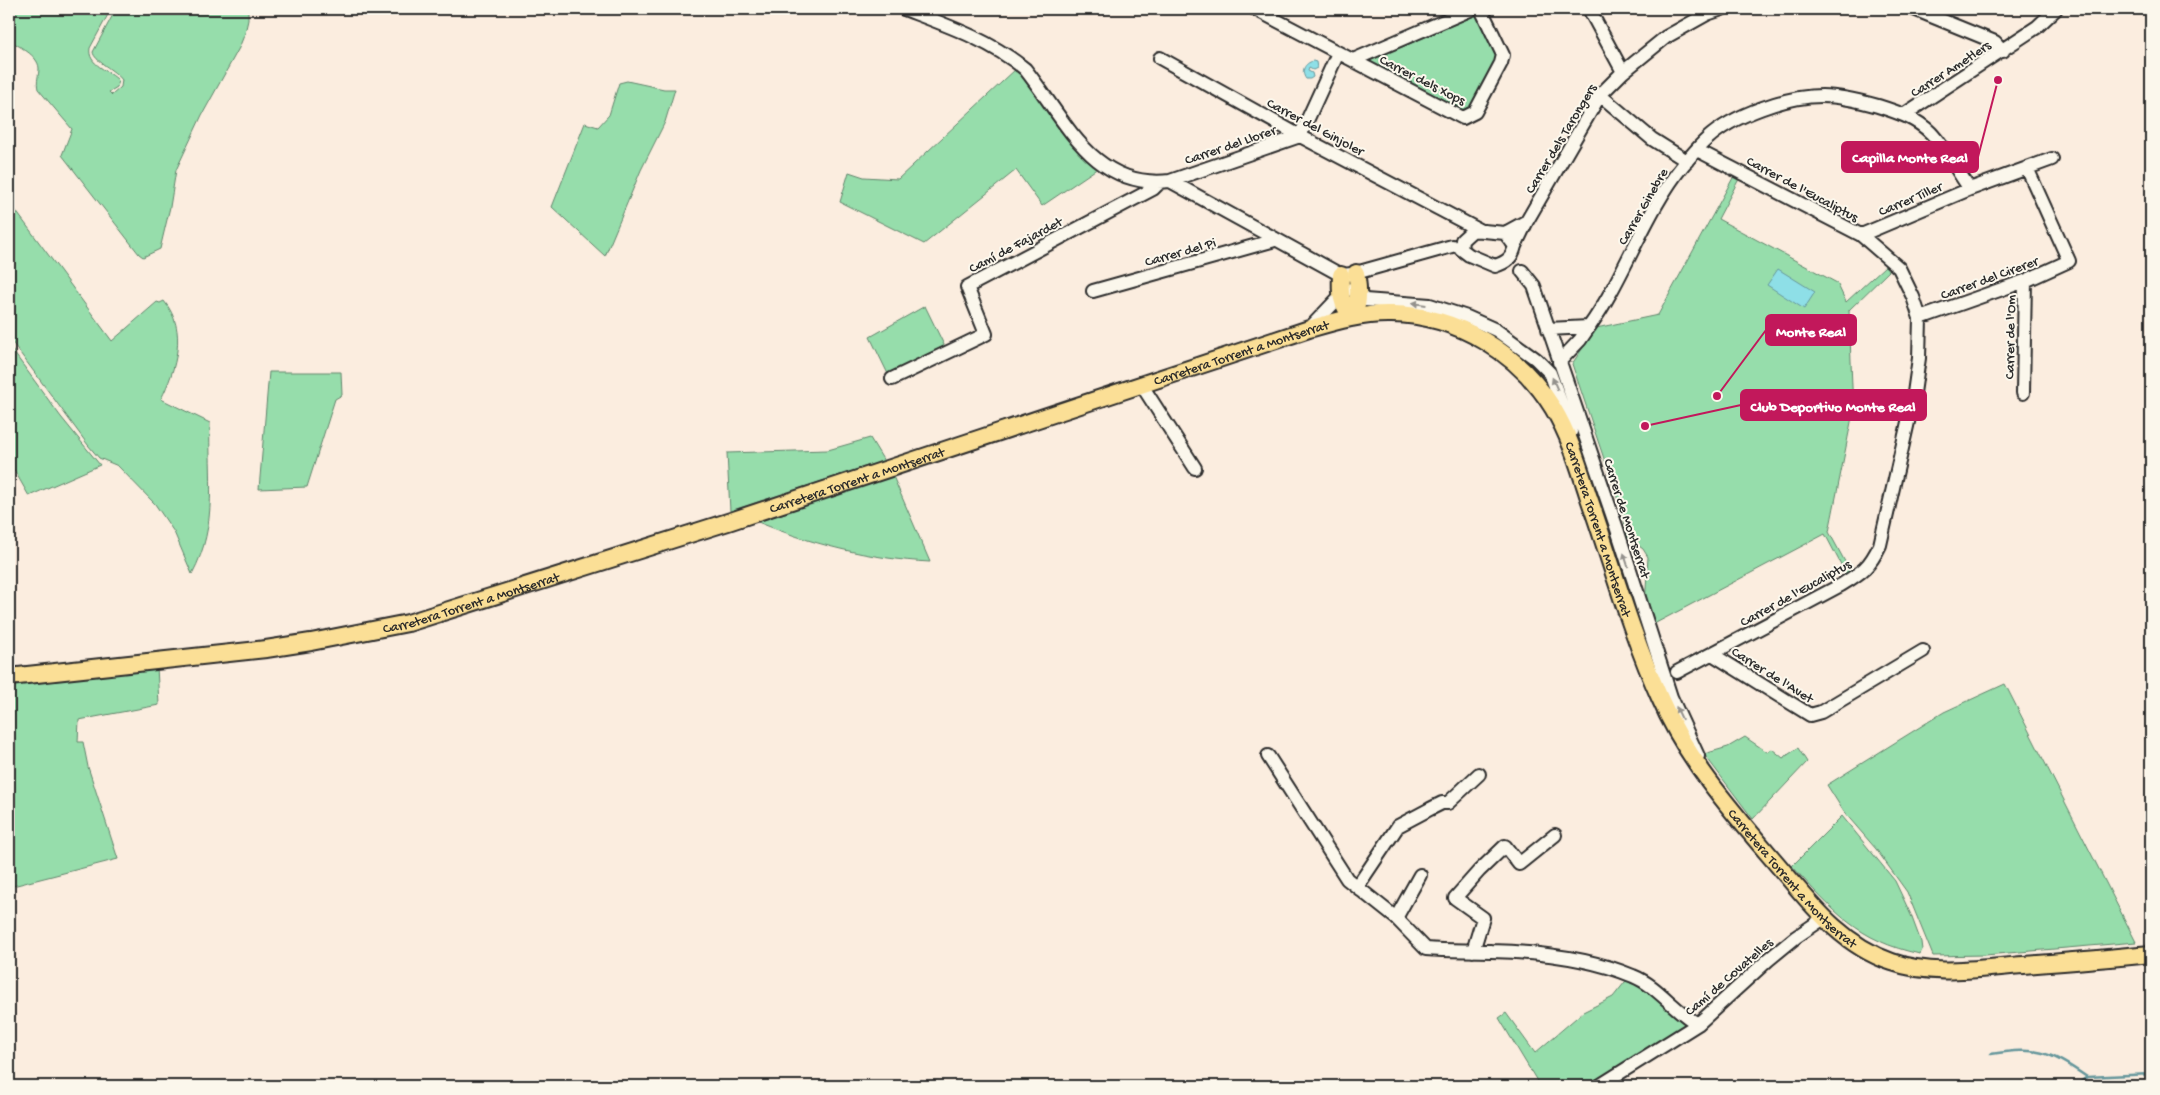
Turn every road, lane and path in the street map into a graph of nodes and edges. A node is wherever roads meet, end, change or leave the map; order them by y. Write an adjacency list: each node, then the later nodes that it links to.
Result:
1 (904, 9): 22 (street)
2 (1255, 9): 11 (street, Carrer dels Xops)
3 (1472, 9): 9 (street)
4 (1481, 9): 13 (street, Carrer dels Xops)
5 (1590, 9): 14 (street)
6 (1722, 9): 14 (street, Carrer dels Tarongers)
7 (1914, 9): 10 (street)
8 (2056, 9): 10 (street, Carrer Ametlers)
9 (1452, 12): 13 (street)
10 (2007, 48): 16 (street, Carrer Ametlers)
11 (1338, 53): 13 (street, Carrer dels Xops); 17 (street)
12 (1160, 58): 17 (street, Carrer del Ginjoler)
13 (1353, 60)
14 (1623, 72): 15 (street, Carrer dels Tarongers)
15 (1600, 95): 20 (street); 25 (street, Carrer dels Tarongers)
16 (1905, 114): 18 (street, Carrer Ginebre); 23 (street, Carrer Ginebre)
17 (1300, 136): 22 (street, Carrer del Llorer); 24 (street, Carrer del Ginjoler)
18 (1697, 150): 20 (street, Carrer Ginebre); 28 (street, Carrer de l'Eucaliptus)
19 (2052, 159): 21 (street, Carrer Tiller)
20 (1687, 161): 41 (street, Carrer Ginebre)
21 (2027, 168): 23 (street, Carrer Tiller); 35 (street, Carrer del Cirerer)
22 (1165, 181): 29 (street); 45 (street, Camí de Fajardet)
23 (1970, 189): 28 (street, Carrer Tiller)
24 (1459, 219): 26 (street, Carrer del Ginjoler); 30 (street)
25 (1527, 221): 27 (street, Carrer dels Tarongers); 31 (street, Carrer dels Tarongers)
26 (1479, 230): 27 (street); 30 (street)
27 (1505, 234): 31 (street, Carrer de Montserrat)
28 (1861, 235): 40 (street, Carrer de l'Eucaliptus)
29 (1276, 240): 34 (street); 36 (street, Carrer del Pi)
30 (1460, 242): 32 (street); 34 (street)
31 (1514, 251): 32 (street); 33 (street, Carrer de Montserrat)
32 (1501, 264): 33 (street)
33 (1522, 271): 43 (street, Carrer de Montserrat)
34 (1350, 274): 37 (main road); 38 (main road)
35 (2025, 282): 40 (street, Carrer del Cirerer); 47 (street, Carrer de l'Om)
36 (1093, 291)
37 (1358, 292): 38 (street); 39 (main road); 48 (street, one-way to 37)
38 (1341, 295): 39 (main road); 42 (street)
39 (1353, 317): 42 (main road, Carretera Torrent a Montserrat); 48 (main road, Carretera Torrent a Montserrat)
40 (1920, 318): 51 (street, Carrer de l'Eucaliptus)
41 (1589, 327): 43 (street); 44 (street, Carrer Ginebre)
42 (1309, 329): 46 (main road, Carretera Torrent a Montserrat)
43 (1548, 329): 44 (street, Carrer de Montserrat)
44 (1559, 362): 52 (street, Carrer de Montserrat, one-way to 44)
45 (892, 379)
46 (1141, 384): 49 (street); 54 (main road, Carretera Torrent a Montserrat)
47 (2023, 393)
48 (1572, 447): 58 (main road, Carretera Torrent a Montserrat)
49 (1195, 468)
50 (1922, 651): 51 (street, Carrer de l'Avet)
51 (1712, 654): 53 (street, Carrer de l'Eucaliptus)
52 (1662, 670): 53 (street); 55 (street, Carrer de Montserrat)
53 (1677, 672): 55 (street)
54 (9, 677)
55 (1667, 686): 58 (street, Carrer de Montserrat, one-way to 55)
56 (1268, 756): 61 (street)
57 (1479, 774): 61 (street)
58 (1704, 774): 63 (main road, Carretera Torrent a Montserrat)
59 (1555, 835): 64 (street)
60 (1420, 875): 62 (street)
61 (1357, 887): 62 (street)
62 (1396, 918): 64 (street)
63 (1824, 918): 65 (main road, Carretera Torrent a Montserrat); 66 (street, Camí de Covatelles)
64 (1473, 951): 66 (street)
65 (2151, 954)
66 (1698, 1024): 67 (street, Camí de Covatelles)
67 (1599, 1086)

